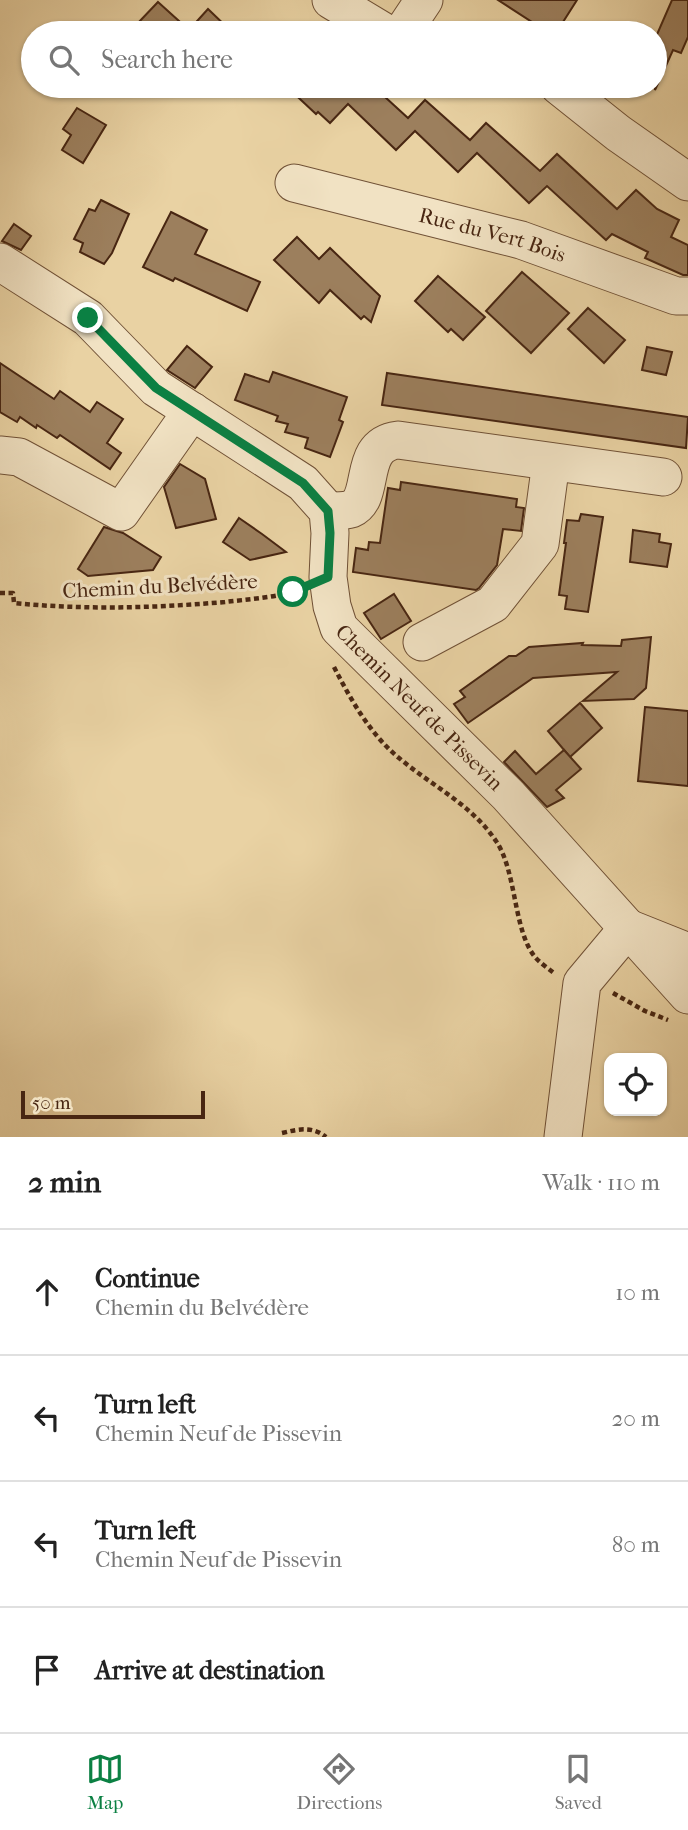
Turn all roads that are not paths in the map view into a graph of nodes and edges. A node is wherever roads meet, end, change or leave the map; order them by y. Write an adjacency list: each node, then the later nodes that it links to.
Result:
1 (331, 0): 3 (street)
2 (424, 0): 4 (street)
3 (366, 21)
4 (410, 21)
5 (574, 98): 6 (street)
6 (688, 182)
7 (294, 183): 9 (street, Rue du Vert Bois)
8 (0, 262): 10 (street)
9 (688, 296)
10 (192, 411): 11 (street); 14 (street)
11 (0, 456)
12 (551, 461): 13 (street); 14 (street); 15 (street)
13 (663, 477)
14 (328, 511): 16 (street, Chemin Neuf de Pissevin)
15 (422, 642)
16 (628, 928): 17 (street); 18 (street, Chemin Neuf de Pissevin); 19 (street)
17 (688, 952)
18 (681, 1009)
19 (563, 1137)

